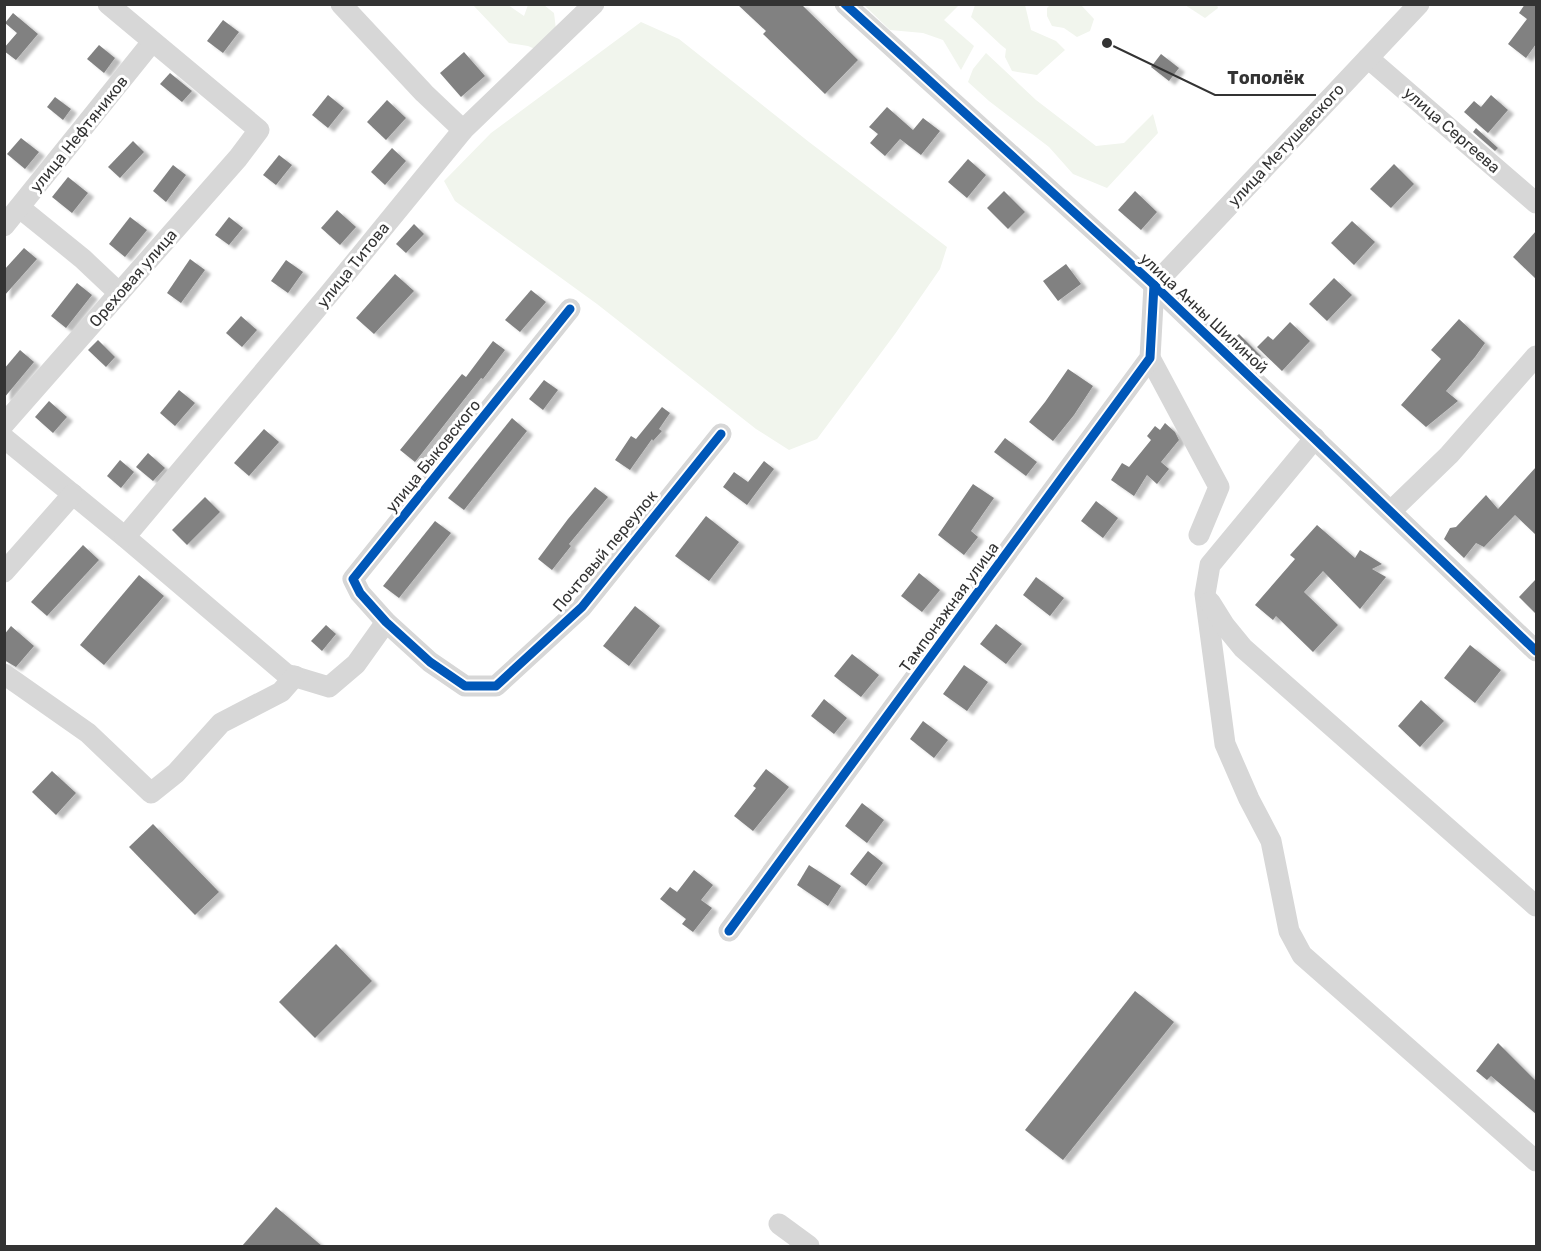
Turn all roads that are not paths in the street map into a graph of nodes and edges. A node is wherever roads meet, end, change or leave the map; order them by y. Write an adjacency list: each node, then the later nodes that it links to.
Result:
1 (108, 4): 6 (street)
2 (341, 4): 8 (street)
3 (594, 4): 8 (street, улица Титова)
4 (845, 4): 12 (street, улица Анны Шилиной)
5 (1419, 4): 7 (street, улица Метушевского)
6 (152, 42): 10 (street, улица Нефтяников); 13 (street, Ореховая улица)
7 (1368, 58): 9 (street, улица Сергеева); 12 (street, улица Метушевского)
8 (463, 130): 24 (street, улица Титова)
9 (1536, 203)
10 (20, 208): 11 (street, улица Нефтяников); 13 (street)
11 (4, 226)
12 (1154, 285): 16 (street); 20 (street, улица Анны Шилиной)
13 (119, 293): 17 (street, Ореховая улица)
14 (570, 309): 27 (street, улица Быковского)
15 (1536, 356): 22 (street)
16 (1150, 358): 23 (street); 32 (street, Тампонажная улица)
17 (4, 423)
18 (721, 434): 27 (street, Почтовый переулок)
19 (4, 438): 21 (street)
20 (1314, 438): 22 (street, улица Анны Шилиной); 26 (street)
21 (74, 494): 24 (street); 25 (street)
22 (1391, 511): 28 (street, улица Анны Шилиной)
23 (1199, 535)
24 (125, 537): 30 (street)
25 (4, 572)
26 (1205, 594): 31 (street); 33 (street)
27 (386, 622): 30 (street)
28 (1536, 651)
29 (4, 674): 30 (street)
30 (290, 675)
31 (1536, 906)
32 (729, 932)
33 (1536, 1161)
34 (779, 1224): 35 (street)
35 (808, 1246)

